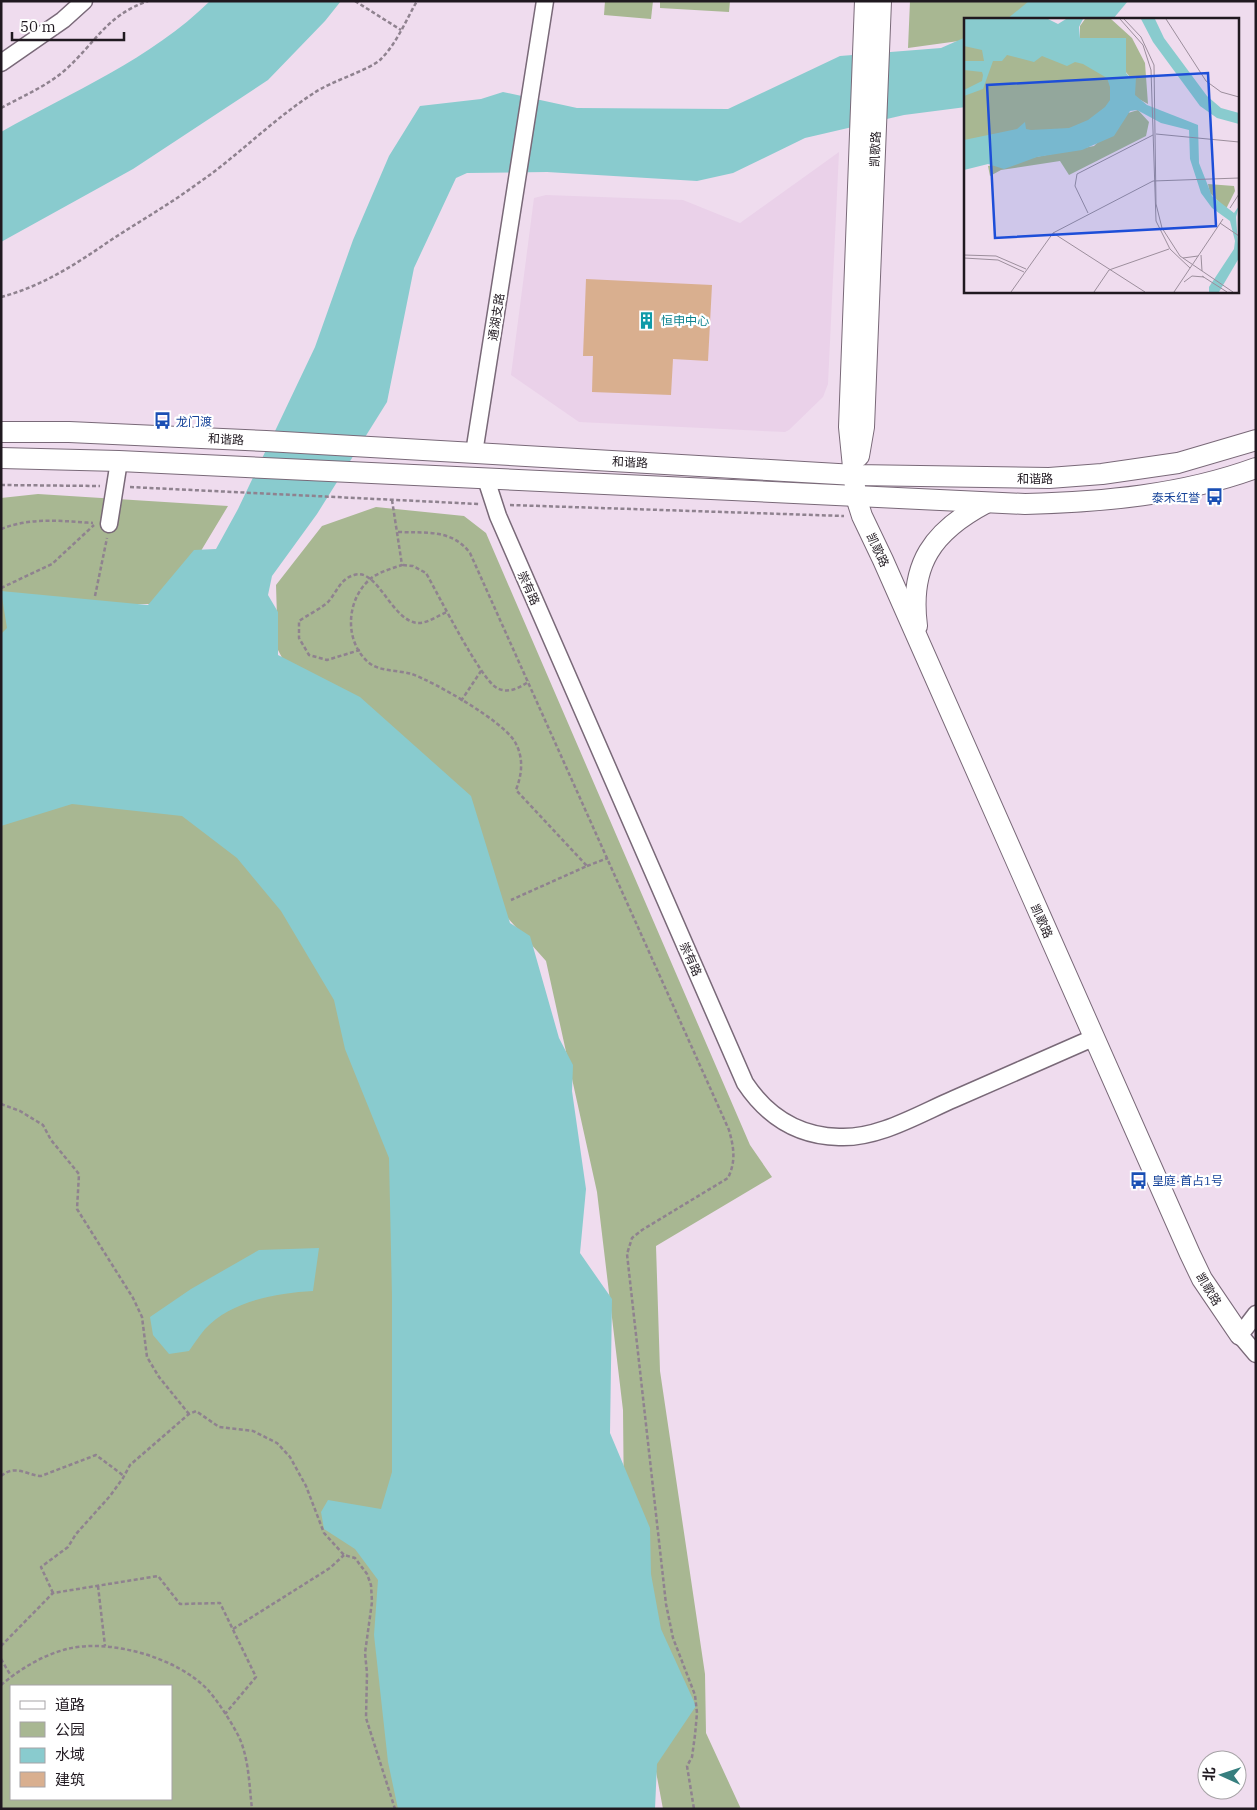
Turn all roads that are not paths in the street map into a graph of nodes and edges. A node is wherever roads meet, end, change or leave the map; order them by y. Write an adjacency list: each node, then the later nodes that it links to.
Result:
1 (84, 1): 6 (street)
2 (545, 1): 9 (street, 通湖支路)
3 (866, 1): 5 (main road, 凯歌路)
4 (881, 1): 5 (main road, 凯歌路)
5 (872, 39): 13 (main road, 凯歌路)
6 (1, 63)
7 (1, 432): 9 (main road, 和谐路)
8 (1256, 440): 13 (main road, 和谐路)
9 (469, 452): 13 (main road, 和谐路)
10 (1, 458): 11 (main road, 和谐路)
11 (119, 460): 14 (main road, 和谐路); 17 (street)
12 (1256, 468): 15 (main road, 和谐路)
13 (855, 475): 16 (main road, 凯歌路)
14 (486, 479): 16 (main road, 和谐路); 19 (street, 崇有路)
15 (986, 503): 16 (main road, 和谐路); 18 (main road)
16 (859, 507): 18 (main road, 凯歌路)
17 (102, 524)
18 (920, 645): 19 (main road, 凯歌路)
19 (1093, 1038): 21 (main road, 凯歌路)
20 (1256, 1314): 21 (street)
21 (1240, 1335): 22 (street, 凯歌路)
22 (1256, 1354)

